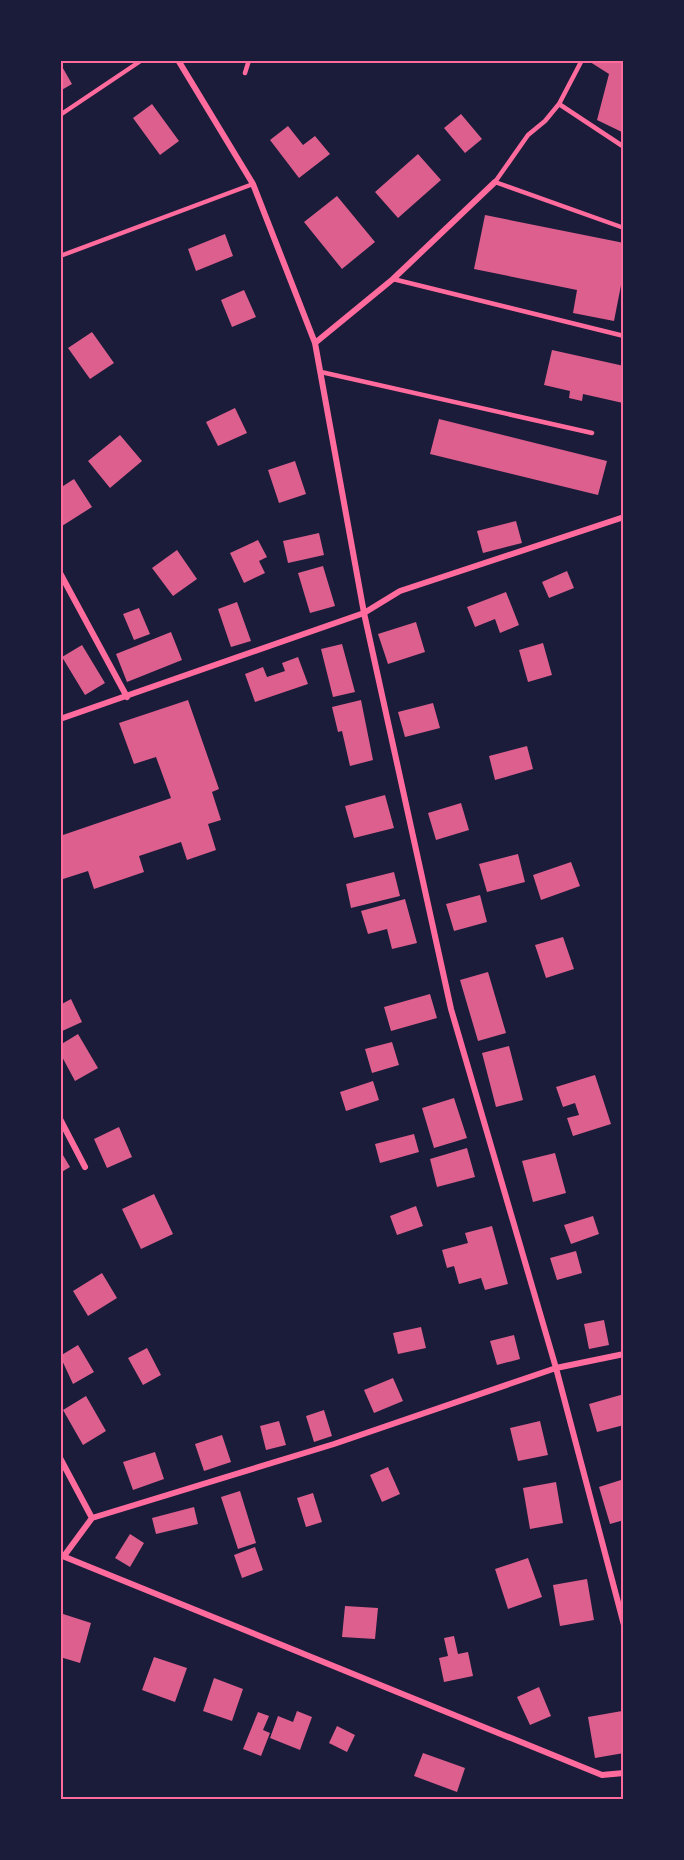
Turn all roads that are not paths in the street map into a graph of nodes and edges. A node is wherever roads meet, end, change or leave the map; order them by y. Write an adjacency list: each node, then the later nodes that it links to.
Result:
1 (142, 60): 7 (lane)
2 (178, 60): 10 (street)
3 (249, 60): 5 (lane)
4 (582, 60): 6 (lane)
5 (245, 73)
6 (559, 104): 8 (lane); 9 (lane)
7 (60, 115)
8 (624, 147)
9 (495, 183): 11 (lane); 13 (street)
10 (253, 184): 12 (lane); 15 (street)
11 (624, 228)
12 (60, 256)
13 (393, 279): 14 (lane); 15 (street)
14 (624, 336)
15 (315, 342): 16 (street)
16 (321, 372): 17 (lane); 20 (street)
17 (592, 434)
18 (624, 517): 20 (street)
19 (60, 573): 21 (street)
20 (364, 613): 21 (street); 26 (street)
21 (127, 697): 22 (street)
22 (60, 719)
23 (60, 1119): 24 (street)
24 (85, 1167)
25 (624, 1354): 26 (street)
26 (556, 1368): 28 (street); 30 (street)
27 (60, 1458): 28 (street)
28 (92, 1518): 29 (street)
29 (62, 1556): 31 (street)
30 (624, 1626)
31 (624, 1773)

